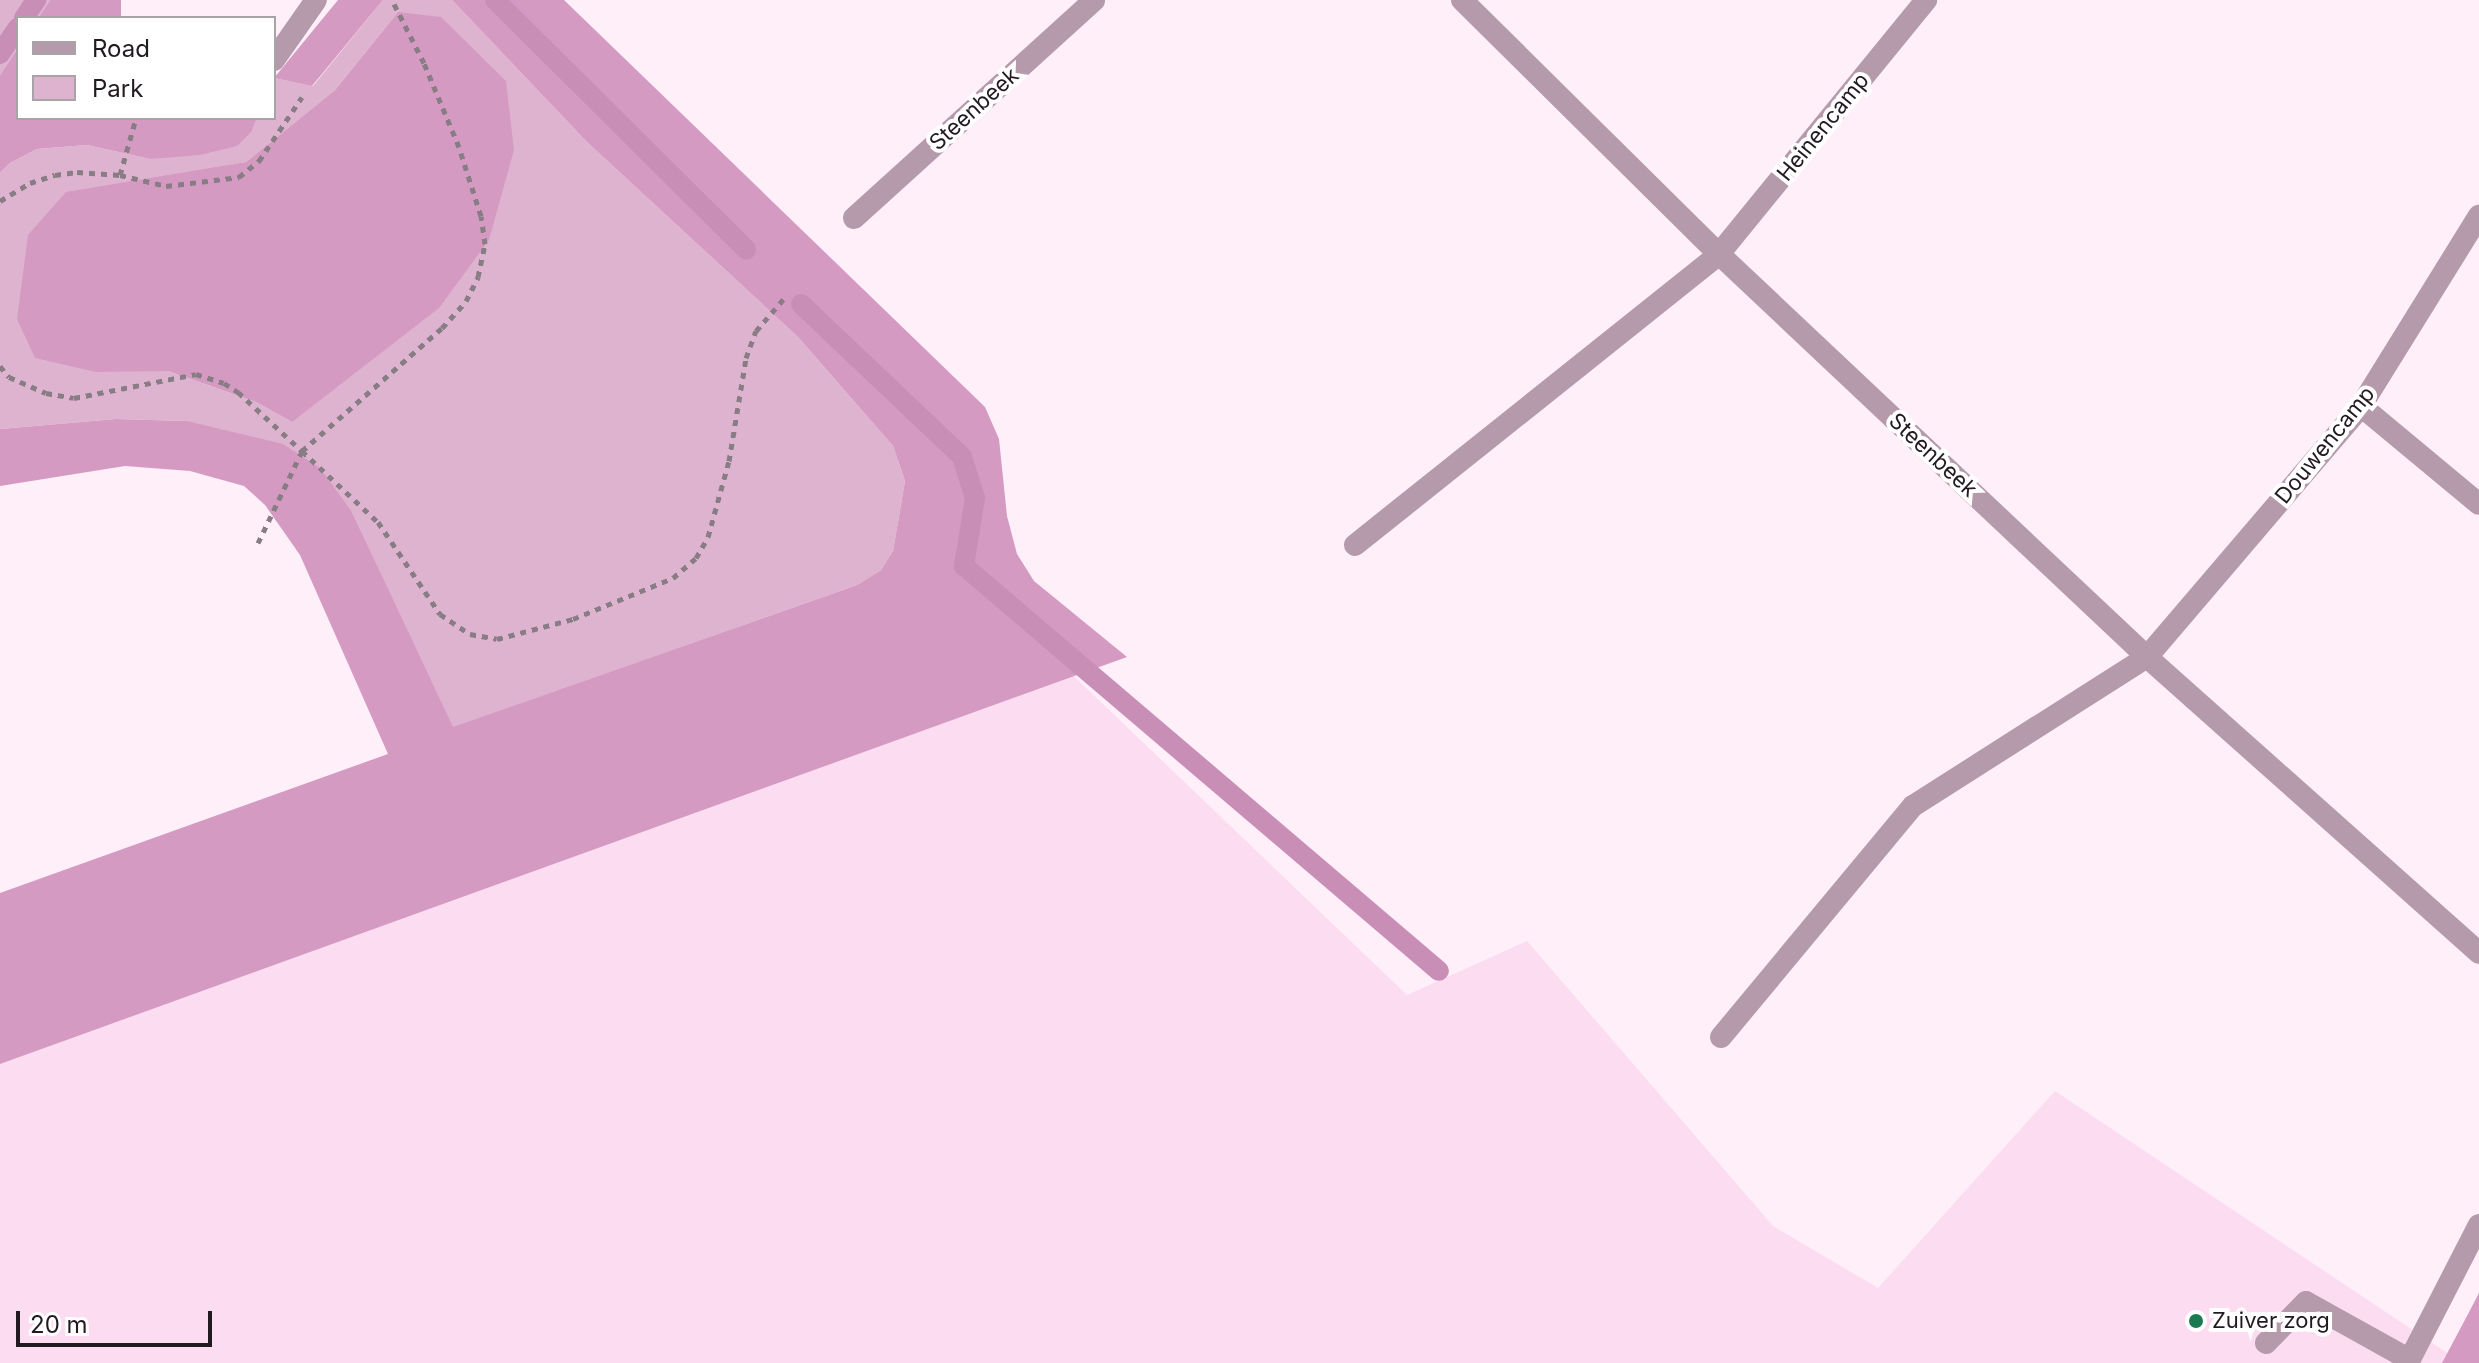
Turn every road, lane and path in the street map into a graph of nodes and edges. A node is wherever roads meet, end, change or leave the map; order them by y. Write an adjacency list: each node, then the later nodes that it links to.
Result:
1 (316, 0): 6 (street)
2 (392, 0): 17 (path)
3 (1094, 0): 12 (street, Steenbeek)
4 (1462, 0): 13 (street, Steenbeek)
5 (1926, 0): 13 (street, Heinencamp)
6 (276, 57)
7 (304, 94): 9 (path)
8 (135, 120): 9 (path)
9 (120, 175): 10 (path)
10 (0, 201)
11 (2479, 216): 16 (street, Douwencamp)
12 (854, 218)
13 (1719, 254): 20 (street); 21 (street, Steenbeek)
14 (787, 295): 17 (path)
15 (0, 366): 17 (path)
16 (2361, 406): 18 (street); 21 (street, Douwencamp)
17 (302, 451): 19 (path)
18 (2479, 504)
19 (258, 543)
20 (1355, 545)
21 (2147, 657): 22 (street, Steenbeek); 23 (street)
22 (2479, 953)
23 (1721, 1037)
24 (2479, 1225): 26 (street)
25 (2266, 1343): 26 (street)
26 (2409, 1361)

